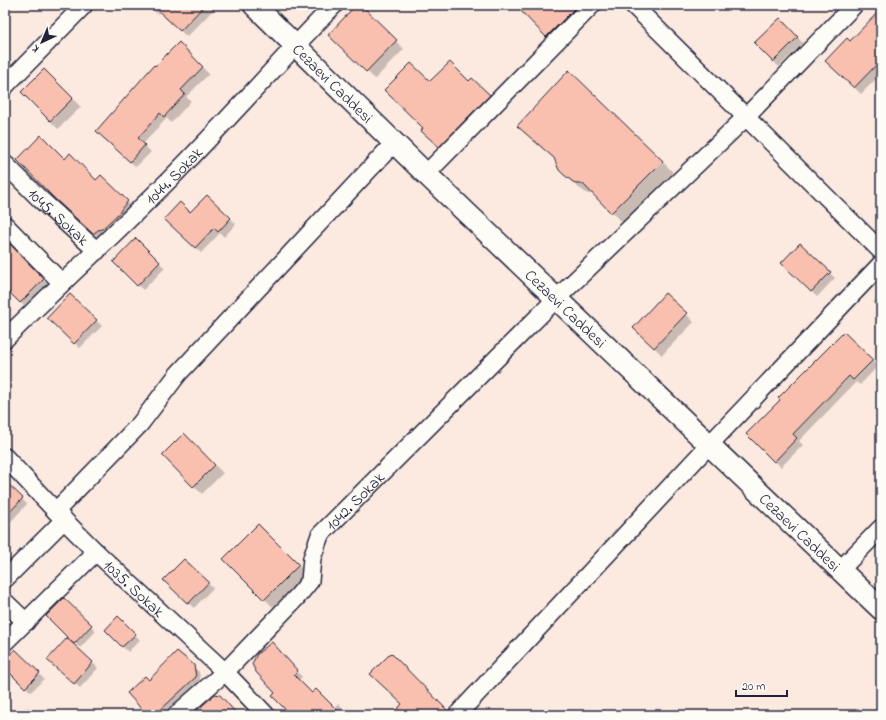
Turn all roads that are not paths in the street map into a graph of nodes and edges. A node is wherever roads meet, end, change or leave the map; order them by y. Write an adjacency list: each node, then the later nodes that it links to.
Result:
1 (84, 5): 8 (street)
2 (254, 5): 7 (street, Cezaevi Caddesi)
3 (334, 5): 7 (street, 1044. Sokak)
4 (592, 5): 12 (street)
5 (633, 5): 9 (street)
6 (854, 5): 9 (street, 1042. Sokak)
7 (295, 46): 10 (street, Cezaevi Caddesi); 14 (street, 1044. Sokak)
8 (5, 86)
9 (746, 117): 15 (street); 18 (street, 1042. Sokak)
10 (394, 143): 12 (street, Cezaevi Caddesi); 22 (street)
11 (5, 164): 14 (street, 1045. Sokak)
12 (426, 174): 18 (street, Cezaevi Caddesi)
13 (5, 225): 17 (street)
14 (97, 251): 17 (street, 1044. Sokak)
15 (881, 251)
16 (881, 264): 20 (street)
17 (62, 283): 19 (street, 1044. Sokak)
18 (557, 298): 20 (street, Cezaevi Caddesi); 31 (street, 1042. Sokak)
19 (5, 339)
20 (710, 444): 25 (street, Cezaevi Caddesi); 34 (street)
21 (5, 457): 22 (street, 1035. Sokak)
22 (60, 515): 24 (street, 1035. Sokak); 26 (street)
23 (881, 528): 25 (street)
24 (96, 552): 29 (street); 31 (street, 1035. Sokak)
25 (841, 569): 28 (street, Cezaevi Caddesi)
26 (5, 578)
27 (5, 602): 29 (street)
28 (881, 609)
29 (26, 622): 30 (street)
30 (5, 642)
31 (225, 672): 32 (street, 1042. Sokak); 33 (street, 1035. Sokak)
32 (176, 715)
33 (266, 715)
34 (457, 715)

